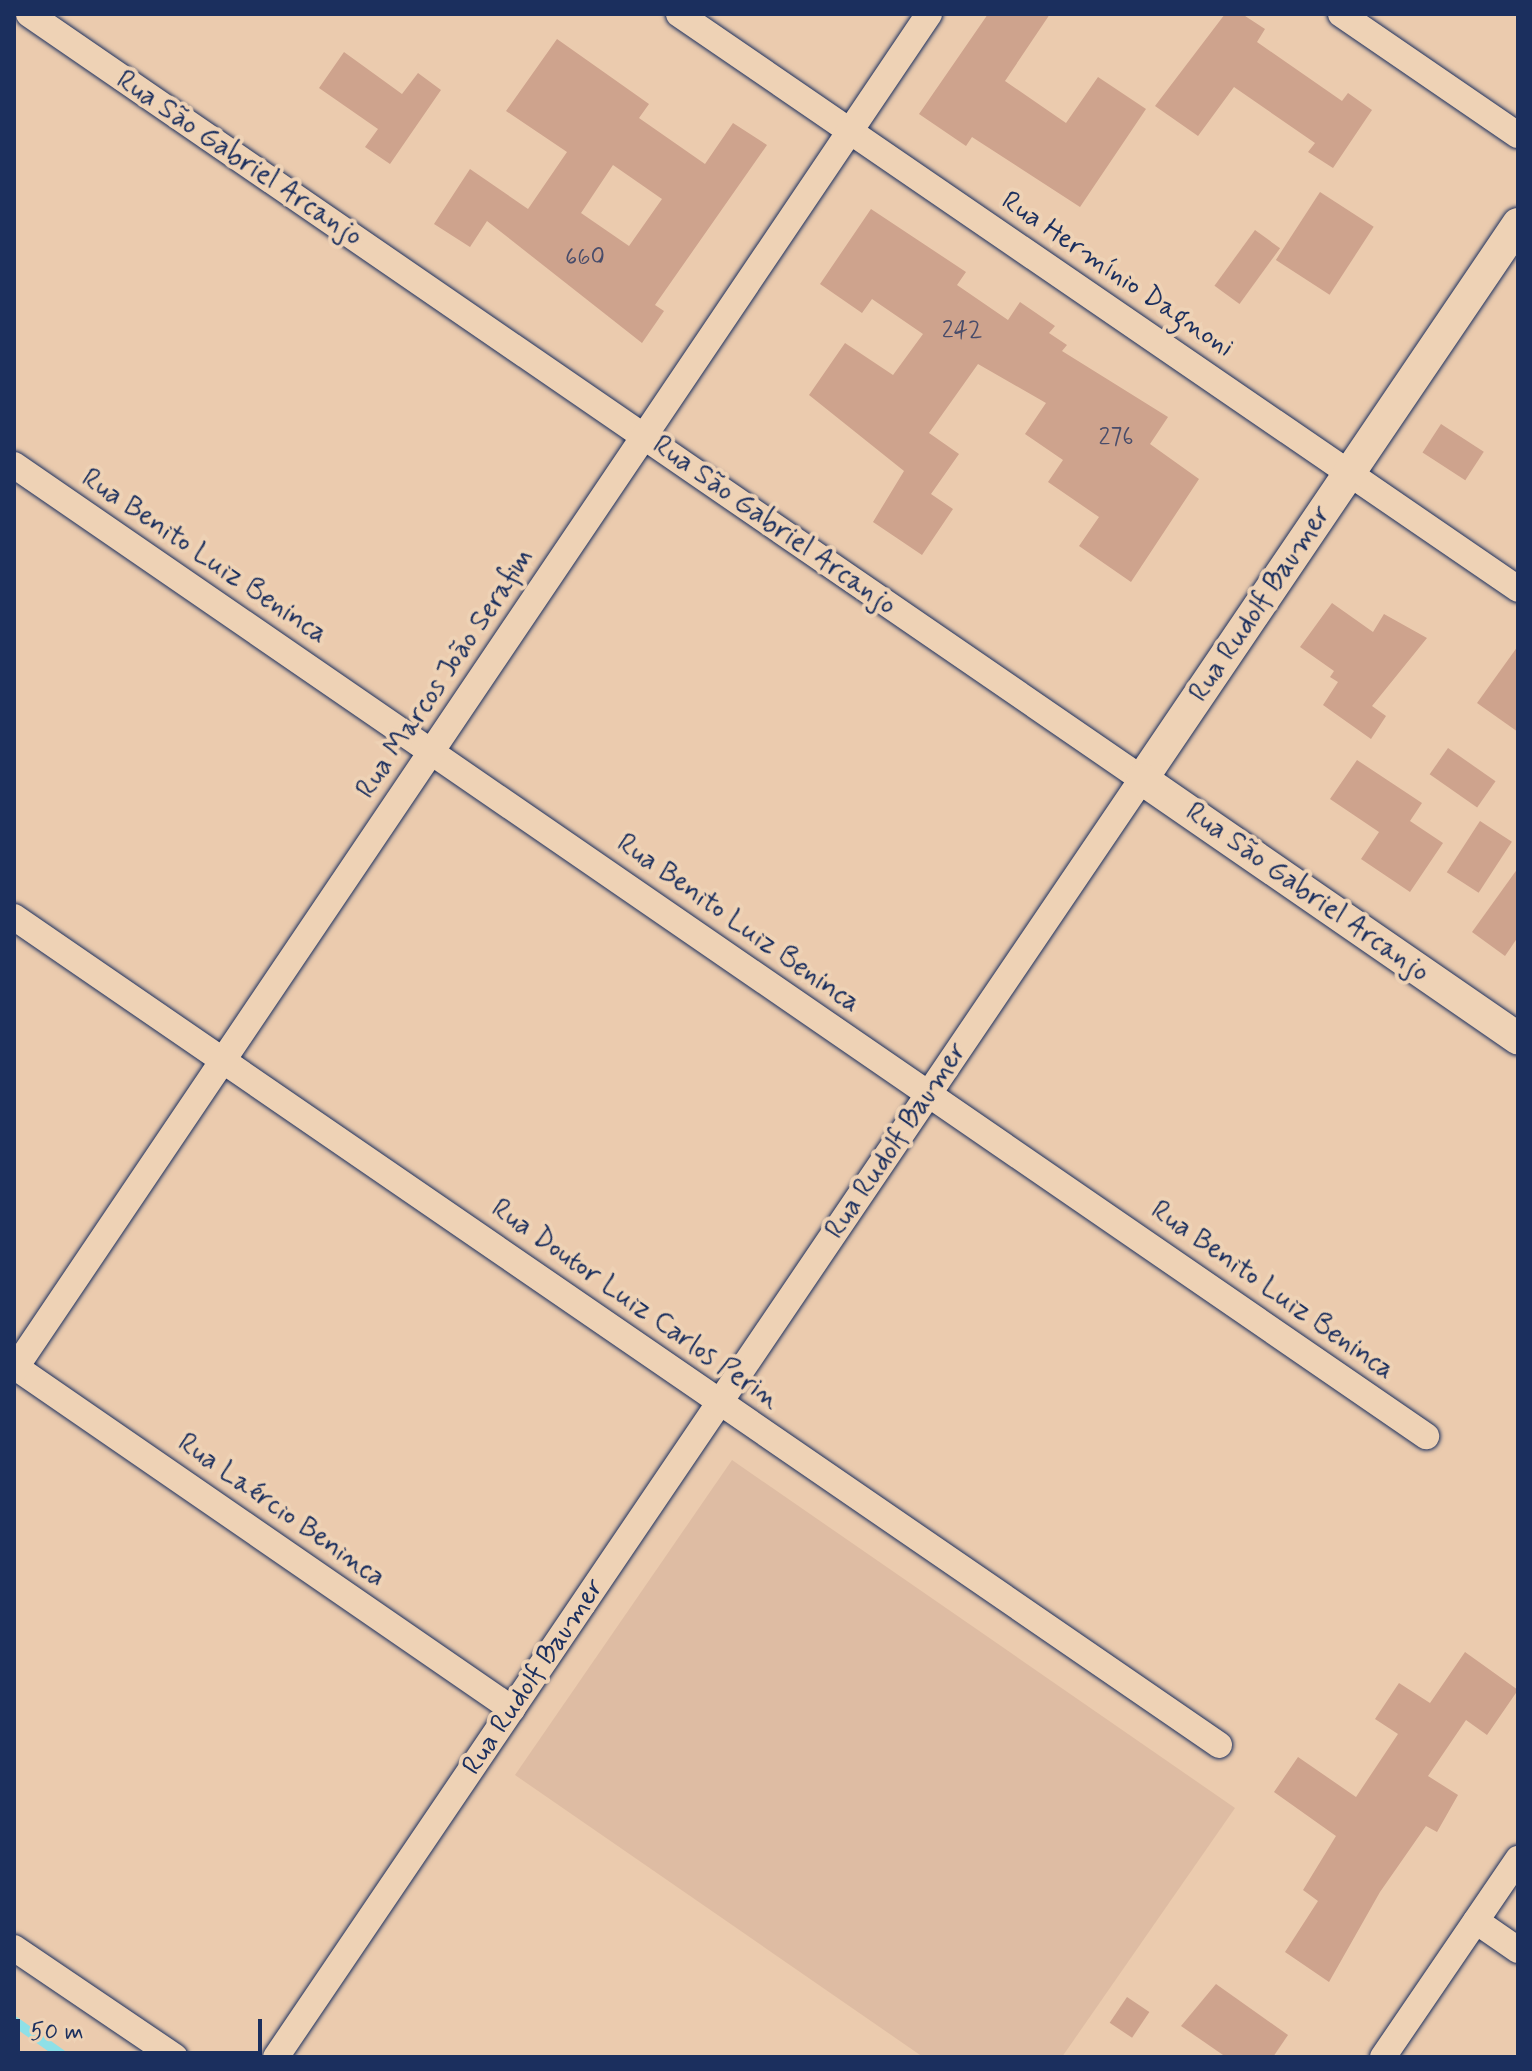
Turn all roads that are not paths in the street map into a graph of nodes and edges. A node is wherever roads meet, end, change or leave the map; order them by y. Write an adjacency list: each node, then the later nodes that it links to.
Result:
1 (29, 14): 8 (street, Rua São Gabriel Arcanjo)
2 (679, 14): 5 (street, Rua Hermínio Dagnoni)
3 (929, 14): 5 (street, Rua Marcos João Serafim)
4 (1341, 14): 6 (street)
5 (850, 131): 8 (street, Rua Marcos João Serafim); 10 (street, Rua Hermínio Dagnoni)
6 (1518, 135)
7 (1518, 224): 10 (street, Rua Rudolf Baumer)
8 (645, 437): 12 (street, Rua Marcos João Serafim); 13 (street, Rua São Gabriel Arcanjo)
9 (14, 465): 12 (street, Rua Benito Luiz Beninca)
10 (1349, 473): 11 (street, Rua Hermínio Dagnoni); 13 (street, Rua Rudolf Baumer)
11 (1518, 589)
12 (432, 752): 16 (street, Rua Marcos João Serafim); 17 (street, Rua Benito Luiz Beninca)
13 (1142, 779): 15 (street, Rua São Gabriel Arcanjo); 17 (street, Rua Rudolf Baumer)
14 (14, 917): 16 (street, Rua Doutor Luiz Carlos Perin)
15 (1518, 1038)
16 (223, 1061): 18 (street, Rua Marcos João Serafim); 19 (street, Rua Doutor Luiz Carlos Perin)
17 (929, 1094): 19 (street, Rua Rudolf Baumer); 20 (street, Rua Benito Luiz Beninca)
18 (15, 1368): 21 (street, Rua Laércio Beninca)
19 (720, 1402): 21 (street, Rua Rudolf Baumer); 22 (street, Rua Doutor Luiz Carlos Perin)
20 (1426, 1436)
21 (512, 1709): 28 (street, Rua Rudolf Baumer)
22 (1219, 1745)
23 (1518, 1859): 24 (street)
24 (1476, 1921): 26 (street); 29 (street)
25 (14, 1948): 27 (street)
26 (1518, 1950)
27 (175, 2057)
28 (276, 2057)
29 (1383, 2057)

